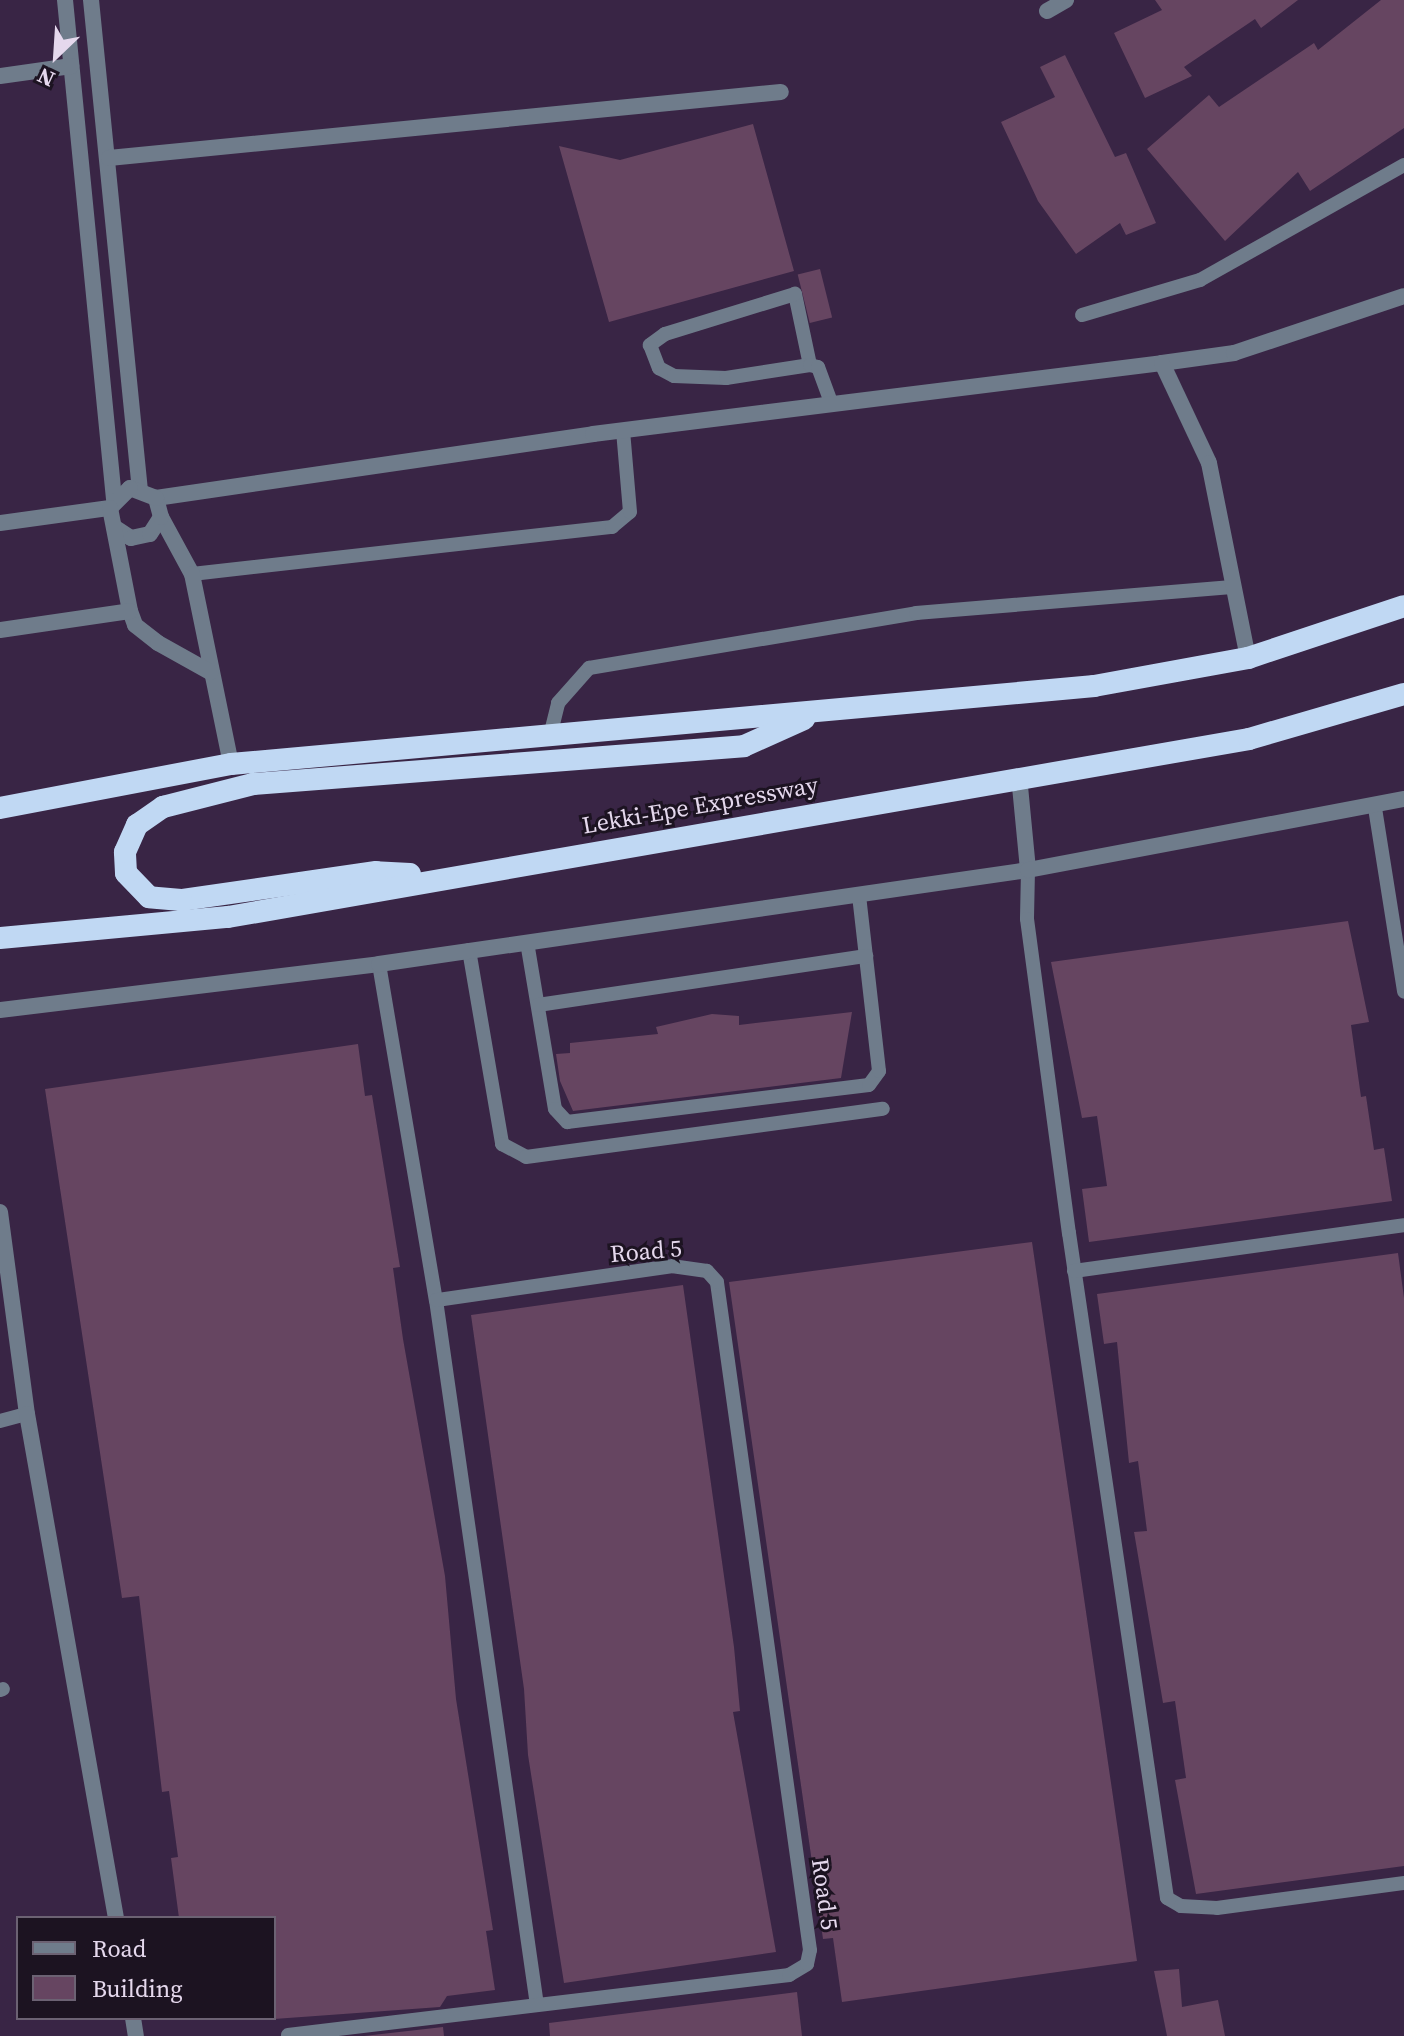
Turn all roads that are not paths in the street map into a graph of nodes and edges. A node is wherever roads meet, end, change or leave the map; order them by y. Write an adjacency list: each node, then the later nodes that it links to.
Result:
1 (65, 0): 5 (street)
2 (91, 0): 8 (street)
3 (1066, 0): 4 (street)
4 (1047, 11)
5 (71, 66): 6 (street); 18 (street)
6 (0, 76)
7 (781, 92): 8 (street)
8 (109, 158): 16 (street)
9 (1404, 165): 11 (lane)
10 (1404, 296): 12 (street)
11 (1082, 315)
12 (1162, 363): 14 (street); 23 (street)
13 (810, 365): 13 (lane); 14 (lane)
14 (832, 405): 15 (street)
15 (623, 430): 17 (street); 22 (lane)
16 (140, 488): 17 (street); 18 (street)
17 (156, 498): 19 (street)
18 (112, 504): 20 (street); 21 (street)
19 (161, 517): 21 (street); 22 (street)
20 (0, 523)
21 (114, 527): 25 (street)
22 (192, 574): 28 (street)
23 (1232, 587): 27 (street); 31 (lane)
24 (1404, 606): 27 (highway)
25 (130, 611): 26 (street); 28 (street)
26 (0, 630)
27 (1248, 658): 30 (highway)
28 (210, 672): 32 (street)
29 (1404, 694): 33 (highway, Lekki-Epe Expressway)
30 (819, 711): 31 (highway); 38 (highway)
31 (550, 736): 32 (highway)
32 (231, 764): 35 (highway)
33 (1019, 776): 37 (street); 38 (highway, Lekki-Epe Expressway)
34 (1404, 799): 36 (street)
35 (0, 808)
36 (1375, 808): 37 (street); 45 (lane)
37 (1028, 870): 39 (street); 51 (lane)
38 (449, 875): 40 (highway, Lekki-Epe Expressway)
39 (859, 895): 41 (street); 43 (lane)
40 (0, 938)
41 (527, 942): 42 (street); 46 (lane)
42 (469, 950): 44 (street); 48 (lane)
43 (866, 956): 46 (lane); 46 (lane)
44 (379, 964): 47 (street); 52 (lane)
45 (1404, 992)
46 (538, 1005)
47 (0, 1010)
48 (883, 1109)
49 (0, 1212): 53 (street)
50 (1404, 1225): 51 (lane)
51 (1074, 1271): 55 (lane)
52 (436, 1300): 57 (lane); 57 (lane, Road 5)
53 (27, 1414): 54 (lane); 56 (street)
54 (0, 1421)
55 (1404, 1883)
56 (116, 1916)
57 (537, 2005): 58 (lane)
58 (288, 2035)

